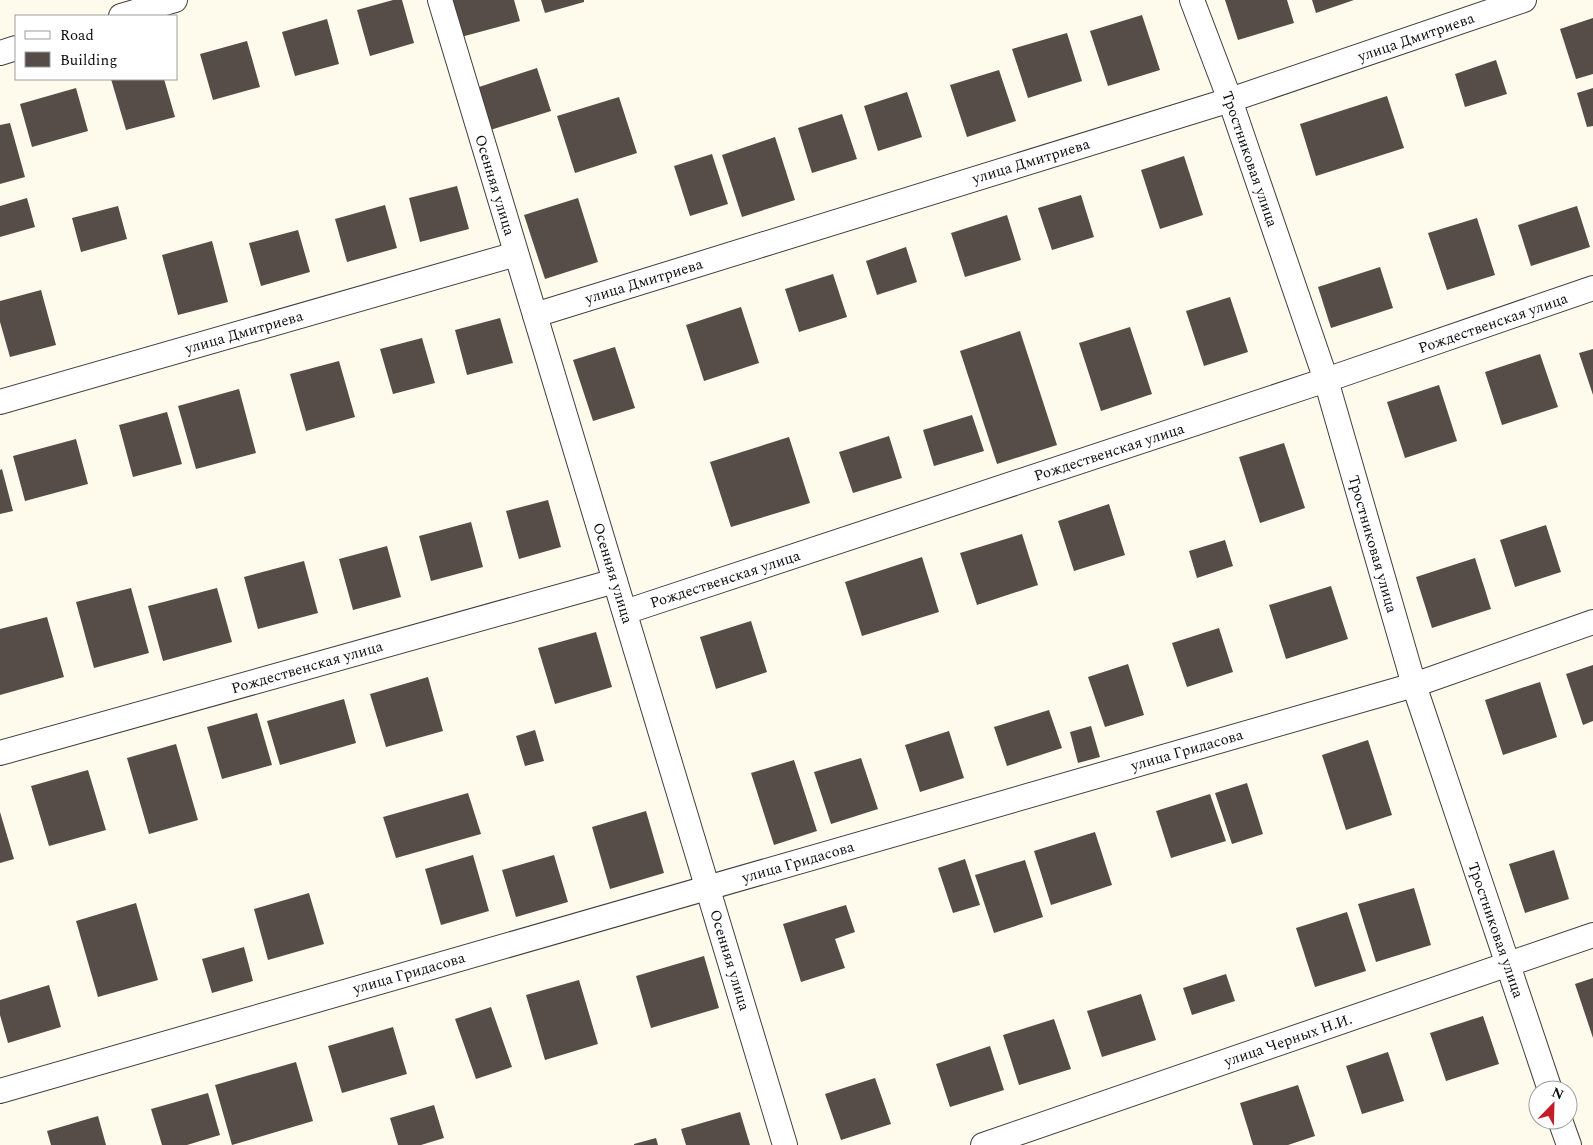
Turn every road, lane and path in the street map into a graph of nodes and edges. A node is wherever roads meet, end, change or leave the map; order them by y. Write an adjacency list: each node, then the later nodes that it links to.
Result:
1 (175, 0): 5 (street)
2 (440, 0): 9 (street, Осенняя улица)
3 (1192, 0): 8 (street, Тростниковая улица)
4 (1524, 0): 8 (street, улица Дмитриева)
5 (124, 15)
6 (15, 48): 7 (street)
7 (0, 53)
8 (1230, 100): 11 (street, улица Дмитриева); 12 (street, Тростниковая улица)
9 (516, 254): 11 (street, Осенняя улица); 13 (street, улица Дмитриева)
10 (1593, 288): 12 (street, Рождественская улица)
11 (535, 315): 14 (street, Осенняя улица)
12 (1326, 380): 15 (street, Рождественская улица); 17 (street, Тростниковая улица)
13 (0, 402)
14 (615, 581): 15 (street, Осенняя улица); 18 (street, Рождественская улица)
15 (625, 612): 19 (street, Осенняя улица)
16 (1593, 622): 17 (street, улица Гридасова)
17 (1414, 685): 19 (street, улица Гридасова); 21 (street, Тростниковая улица)
18 (0, 753)
19 (708, 888): 23 (street, улица Гридасова); 25 (street, Осенняя улица)
20 (1593, 935): 21 (street, улица Черных Н.И.)
21 (1508, 964): 22 (street, Тростниковая улица); 26 (street, улица Черных Н.И.)
22 (1547, 1080)
23 (0, 1091)
24 (1564, 1130): 27 (street)
25 (785, 1145)
26 (983, 1145)
27 (1569, 1145)

